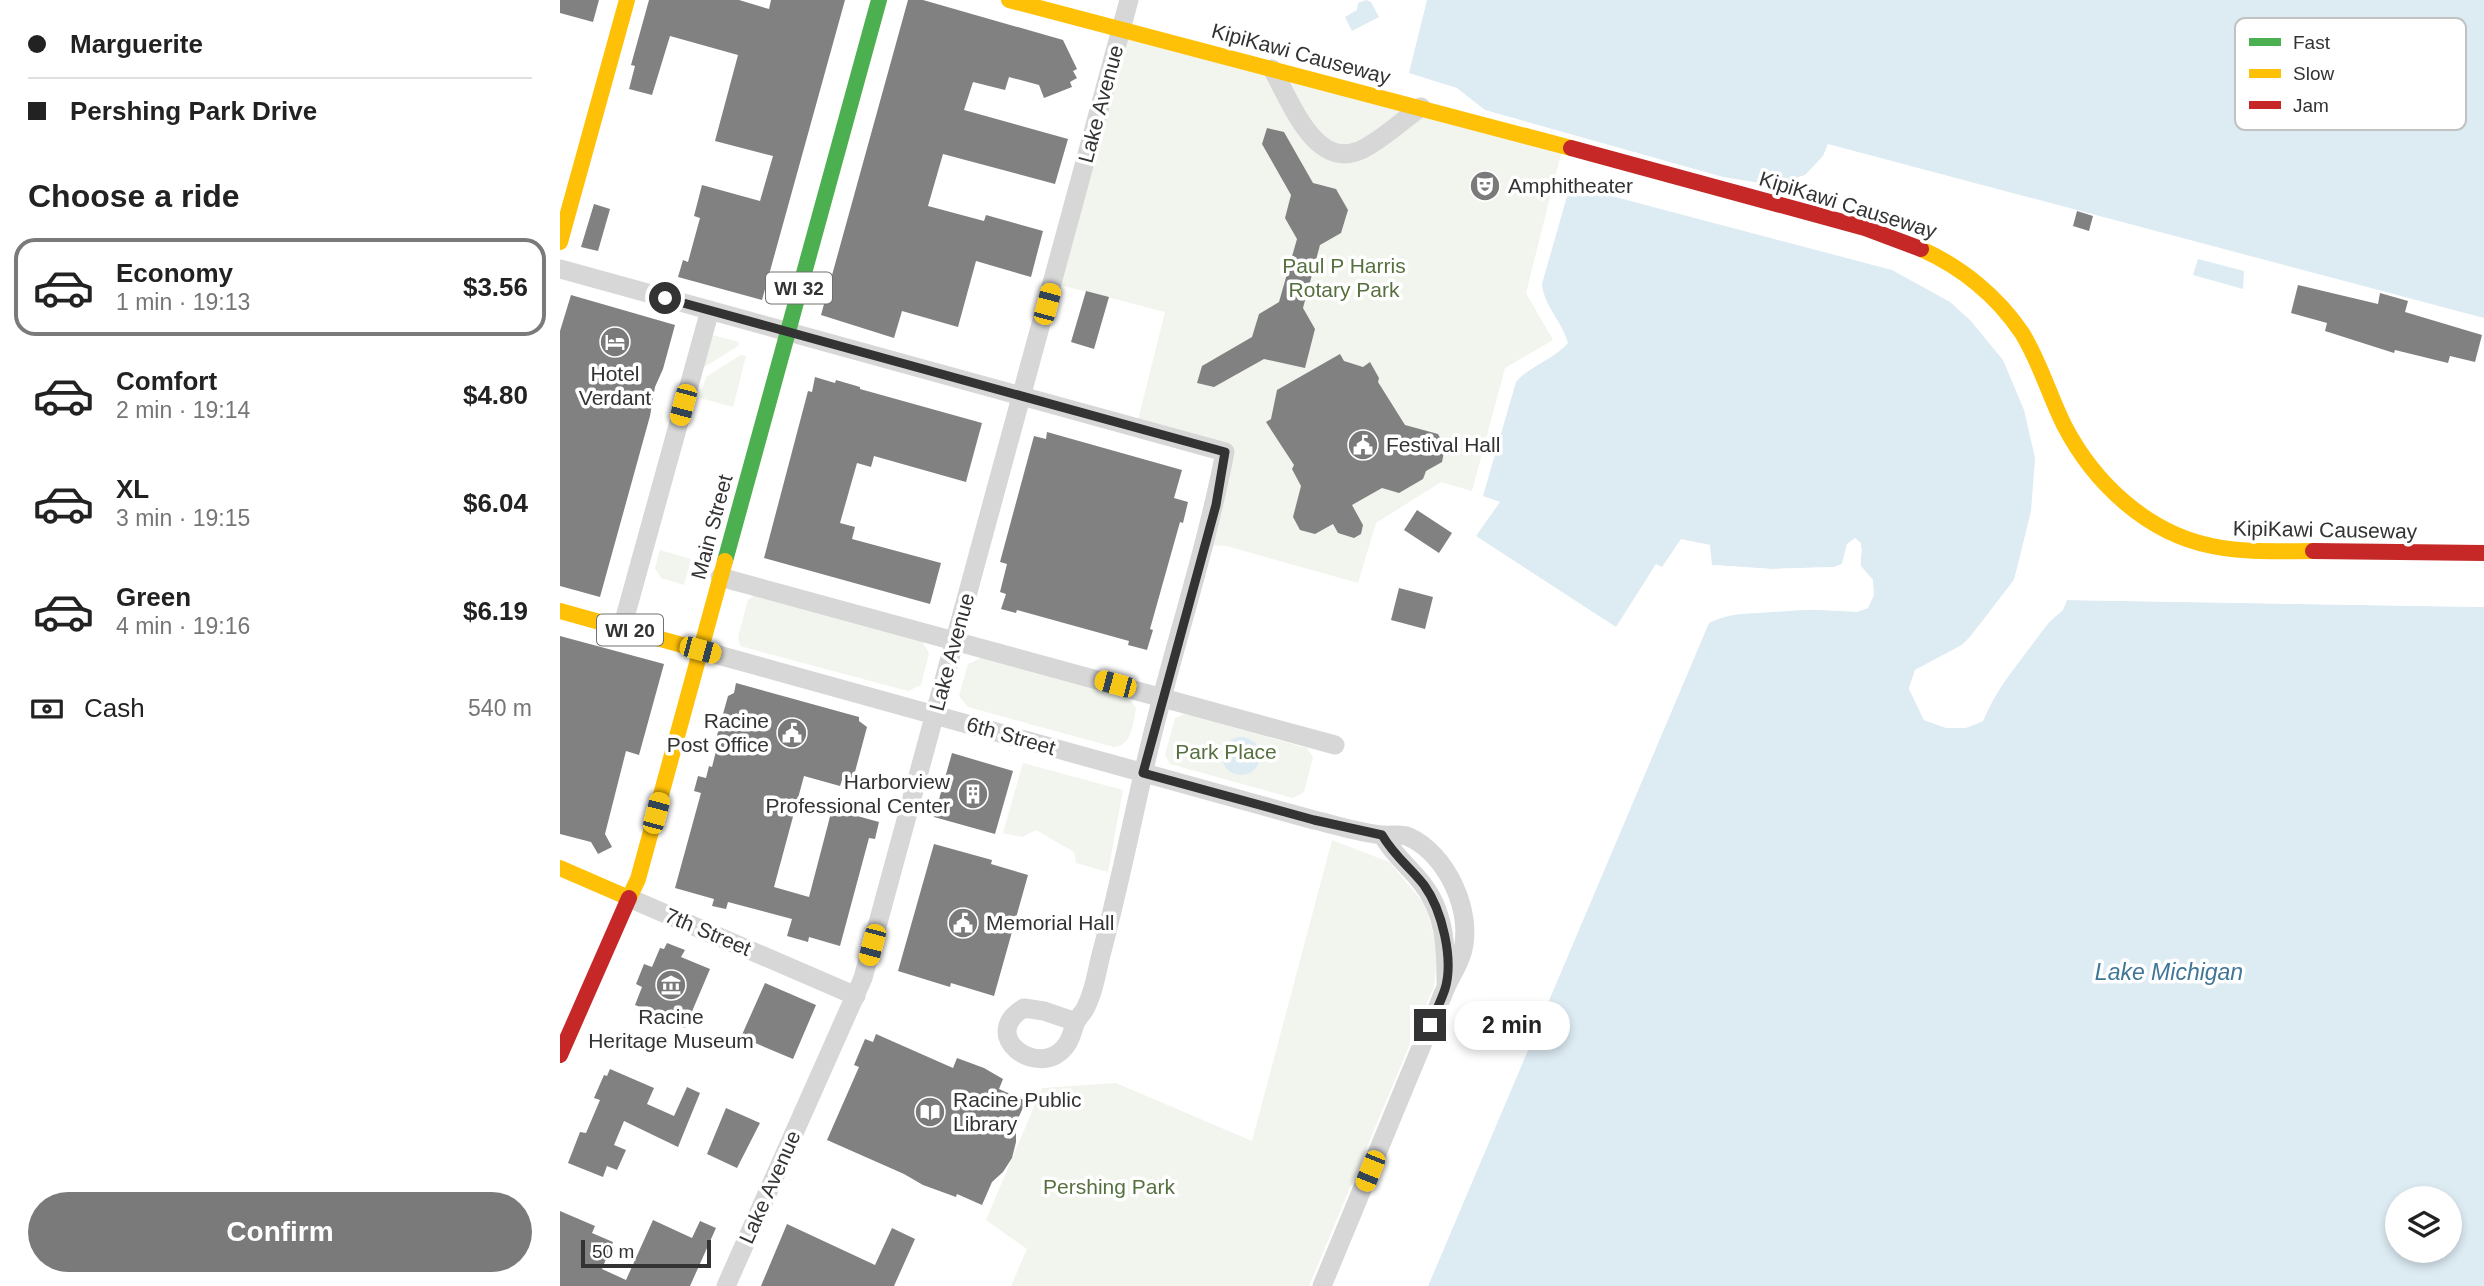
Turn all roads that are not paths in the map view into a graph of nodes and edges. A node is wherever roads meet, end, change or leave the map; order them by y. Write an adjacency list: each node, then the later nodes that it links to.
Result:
1 (627, 0): 8 (street)
2 (879, 0): 11 (street, Main Street / WI 32)
3 (1009, 0): 5 (street, KipiKawi Causeway)
4 (1129, 0): 5 (street, Lake Avenue)
5 (1121, 29): 6 (street, KipiKawi Causeway); 12 (street, Lake Avenue)
6 (1272, 69): 7 (street, KipiKawi Causeway); 7 (street)
7 (1421, 107): 13 (street, KipiKawi Causeway)
8 (560, 242)
9 (560, 269): 10 (street)
10 (710, 310): 11 (street); 16 (street)
11 (788, 332): 12 (street); 14 (street, Main Street / WI 32)
12 (1022, 397): 17 (street, Lake Avenue); 19 (street)
13 (2484, 553)
14 (720, 577): 17 (street); 18 (street, Main Street / WI 32)
15 (560, 611): 16 (street, 6th Street / WI 20)
16 (622, 628): 18 (street, 6th Street / WI 20)
17 (955, 640): 19 (street); 20 (street, Lake Avenue)
18 (700, 650): 20 (street, 6th Street); 25 (street, Main Street / WI 32)
19 (1162, 697): 21 (street); 22 (street)
20 (935, 714): 22 (street, 6th Street); 27 (street, Lake Avenue)
21 (1335, 745)
22 (1143, 773): 23 (street, 6th Street); 28 (street)
23 (1382, 835): 26 (street); 26 (street, 6th Street)
24 (560, 868): 25 (street, 7th Street)
25 (629, 898): 27 (street, 7th Street); 29 (street, Main Street)
26 (1446, 987): 31 (street, 6th Street)
27 (856, 996): 30 (street, Lake Avenue)
28 (1076, 1022)
29 (560, 1055)
30 (726, 1286)
31 (1322, 1286)

